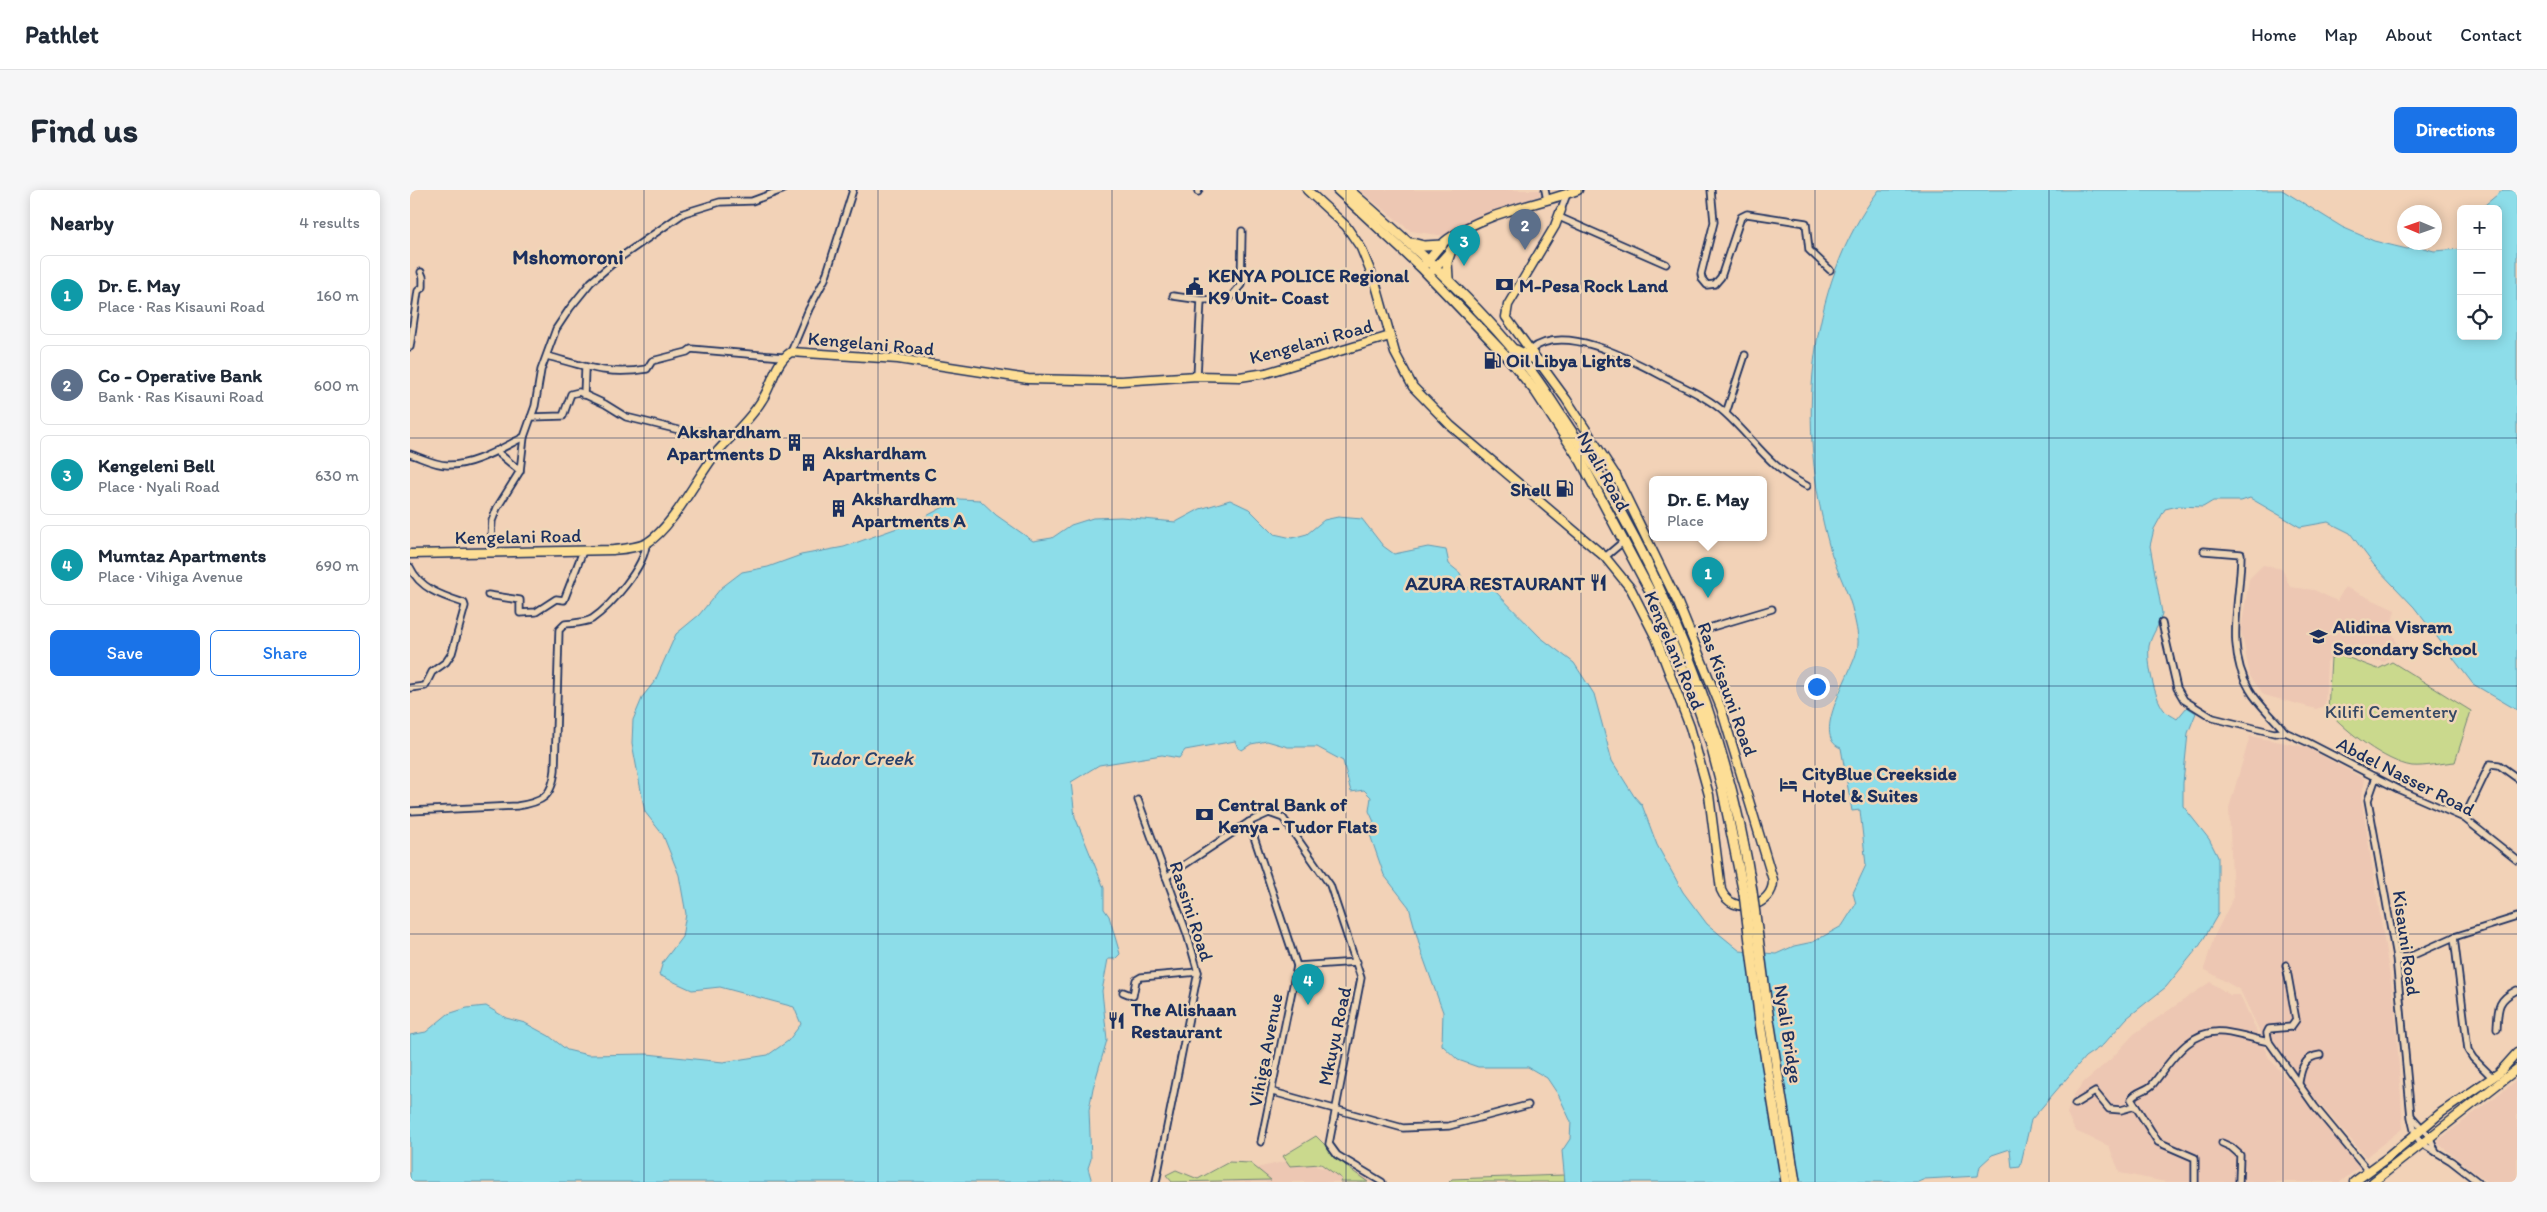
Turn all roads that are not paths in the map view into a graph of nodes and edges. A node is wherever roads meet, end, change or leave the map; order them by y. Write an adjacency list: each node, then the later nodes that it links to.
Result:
1 (782, 190): 32 (street)
2 (853, 190): 30 (street)
3 (1307, 190): 26 (main road, Kengelani Road)
4 (1338, 190): 21 (highway, Nyali Road)
5 (1349, 190): 15 (highway, Nyali Road)
6 (1545, 190): 11 (street)
7 (1578, 190): 9 (main road)
8 (1711, 190): 20 (street)
9 (1567, 194): 10 (main road); 12 (street, Ras Kisauni Road)
10 (1557, 197): 11 (main road); 12 (street)
11 (1547, 200): 14 (main road)
12 (1560, 214): 19 (street); 29 (main road, Ras Kisauni Road)
13 (1242, 232): 25 (street)
14 (1460, 234): 16 (main road); 17 (main road)
15 (1409, 242): 16 (highway); 18 (highway, Nyali Road)
16 (1442, 245): 18 (main road)
17 (1451, 250): 18 (main road); 23 (highway)
18 (1432, 263): 21 (main road); 23 (highway, Nyali Road)
19 (1666, 264)
20 (1830, 270)
21 (1425, 271): 48 (highway, Nyali Road)
22 (421, 272): 27 (street)
23 (1448, 278): 28 (highway, Nyali Road)
24 (1173, 296): 25 (street)
25 (1201, 300): 36 (street)
26 (1390, 336): 36 (main road, Kengelani Road); 54 (main road, Kengelani Road)
27 (410, 347)
28 (1512, 348): 34 (highway); 46 (highway, Nyali Road)
29 (1532, 350): 34 (main road, Ras Kisauni Road); 38 (street)
30 (791, 352): 33 (main road, Kengelani Road); 36 (main road, Kengelani Road)
31 (1745, 355): 38 (street)
32 (547, 356): 35 (street); 39 (street)
33 (783, 357): 35 (street); 41 (main road, Kengelani Road)
34 (1540, 362): 45 (main road, Ras Kisauni Road)
35 (586, 368): 37 (street)
36 (1197, 376)
37 (584, 395): 39 (street); 41 (street)
38 (1726, 413): 47 (street)
39 (531, 417): 40 (street)
40 (524, 437): 42 (street); 44 (street)
41 (730, 439): 49 (main road, Kengelani Road)
42 (496, 450): 43 (street); 44 (street)
43 (410, 454)
44 (520, 471): 52 (street)
45 (1616, 476): 46 (highway); 59 (main road, Ras Kisauni Road)
46 (1606, 484): 71 (highway, Nyali Road)
47 (1807, 486)
48 (1624, 541): 54 (street); 71 (highway, Nyali Road)
49 (646, 544): 50 (main road, Kengelani Road); 65 (street)
50 (583, 550): 52 (main road, Kengelani Road); 56 (street)
51 (2204, 551): 61 (street)
52 (490, 553): 53 (main road, Kengelani Road)
53 (410, 554)
54 (1605, 557): 70 (main road, Kengelani Road)
55 (410, 567): 60 (street)
56 (488, 595)
57 (1772, 609): 59 (street)
58 (2162, 623): 61 (street, Abdel Nasser Road)
59 (1692, 633): 70 (main road, Ras Kisauni Road)
60 (410, 688)
61 (2285, 732): 62 (street, Abdel Nasser Road)
62 (2376, 777): 66 (street, Abdel Nasser Road); 74 (street, Kisauni Road)
63 (2517, 778): 66 (street)
64 (1138, 800): 69 (street, Rassini Road)
65 (410, 811)
66 (2464, 818): 68 (street, Abdel Nasser Road)
67 (1249, 822): 69 (street); 76 (street, Mkuyu Road); 78 (street, Vihiga Avenue)
68 (2517, 860)
69 (1166, 877): 80 (street, Rassini Road)
70 (1773, 880)
71 (1748, 892): 106 (highway, Nyali Bridge, bridge); 107 (highway, Nyali Bridge, bridge)
72 (2517, 917): 73 (street)
73 (2454, 937): 75 (street); 88 (street)
74 (2396, 957): 75 (street); 79 (street, Kisauni Road)
75 (2409, 957): 79 (street)
76 (1357, 962): 78 (street); 94 (street, Mkuyu Road)
77 (2286, 965): 84 (street)
78 (1297, 966): 90 (street, Vihiga Avenue)
79 (2397, 970): 95 (street, Kisauni Road)
80 (1198, 972): 82 (street); 104 (street, Rassini Road)
81 (2517, 990): 83 (street)
82 (1123, 992)
83 (2496, 1029)
84 (2270, 1042): 89 (street); 93 (street)
85 (2517, 1054): 88 (main road)
86 (2320, 1055): 89 (street)
87 (2517, 1069): 98 (main road)
88 (2493, 1078): 96 (main road)
89 (2299, 1082): 103 (street)
90 (1273, 1092): 94 (street); 99 (street, Vihiga Avenue)
91 (2075, 1104): 93 (street)
92 (1528, 1105): 94 (street)
93 (2135, 1106): 108 (street)
94 (1334, 1108): 105 (street, Mkuyu Road)
95 (2411, 1116): 96 (street); 97 (street, Kisauni Road)
96 (2422, 1128): 97 (main road); 98 (street)
97 (2415, 1134): 101 (street); 103 (main road)
98 (2429, 1136): 101 (main road); 102 (street)
99 (1261, 1142)
100 (2222, 1143): 109 (street)
101 (2421, 1143): 102 (street); 111 (main road)
102 (2436, 1152): 112 (street)
103 (2368, 1171): 110 (main road)
104 (1156, 1182)
105 (1382, 1182)
106 (1786, 1182)
107 (1796, 1182)
108 (2195, 1182)
109 (2239, 1182)
110 (2354, 1182)
111 (2372, 1182)
112 (2478, 1182)

